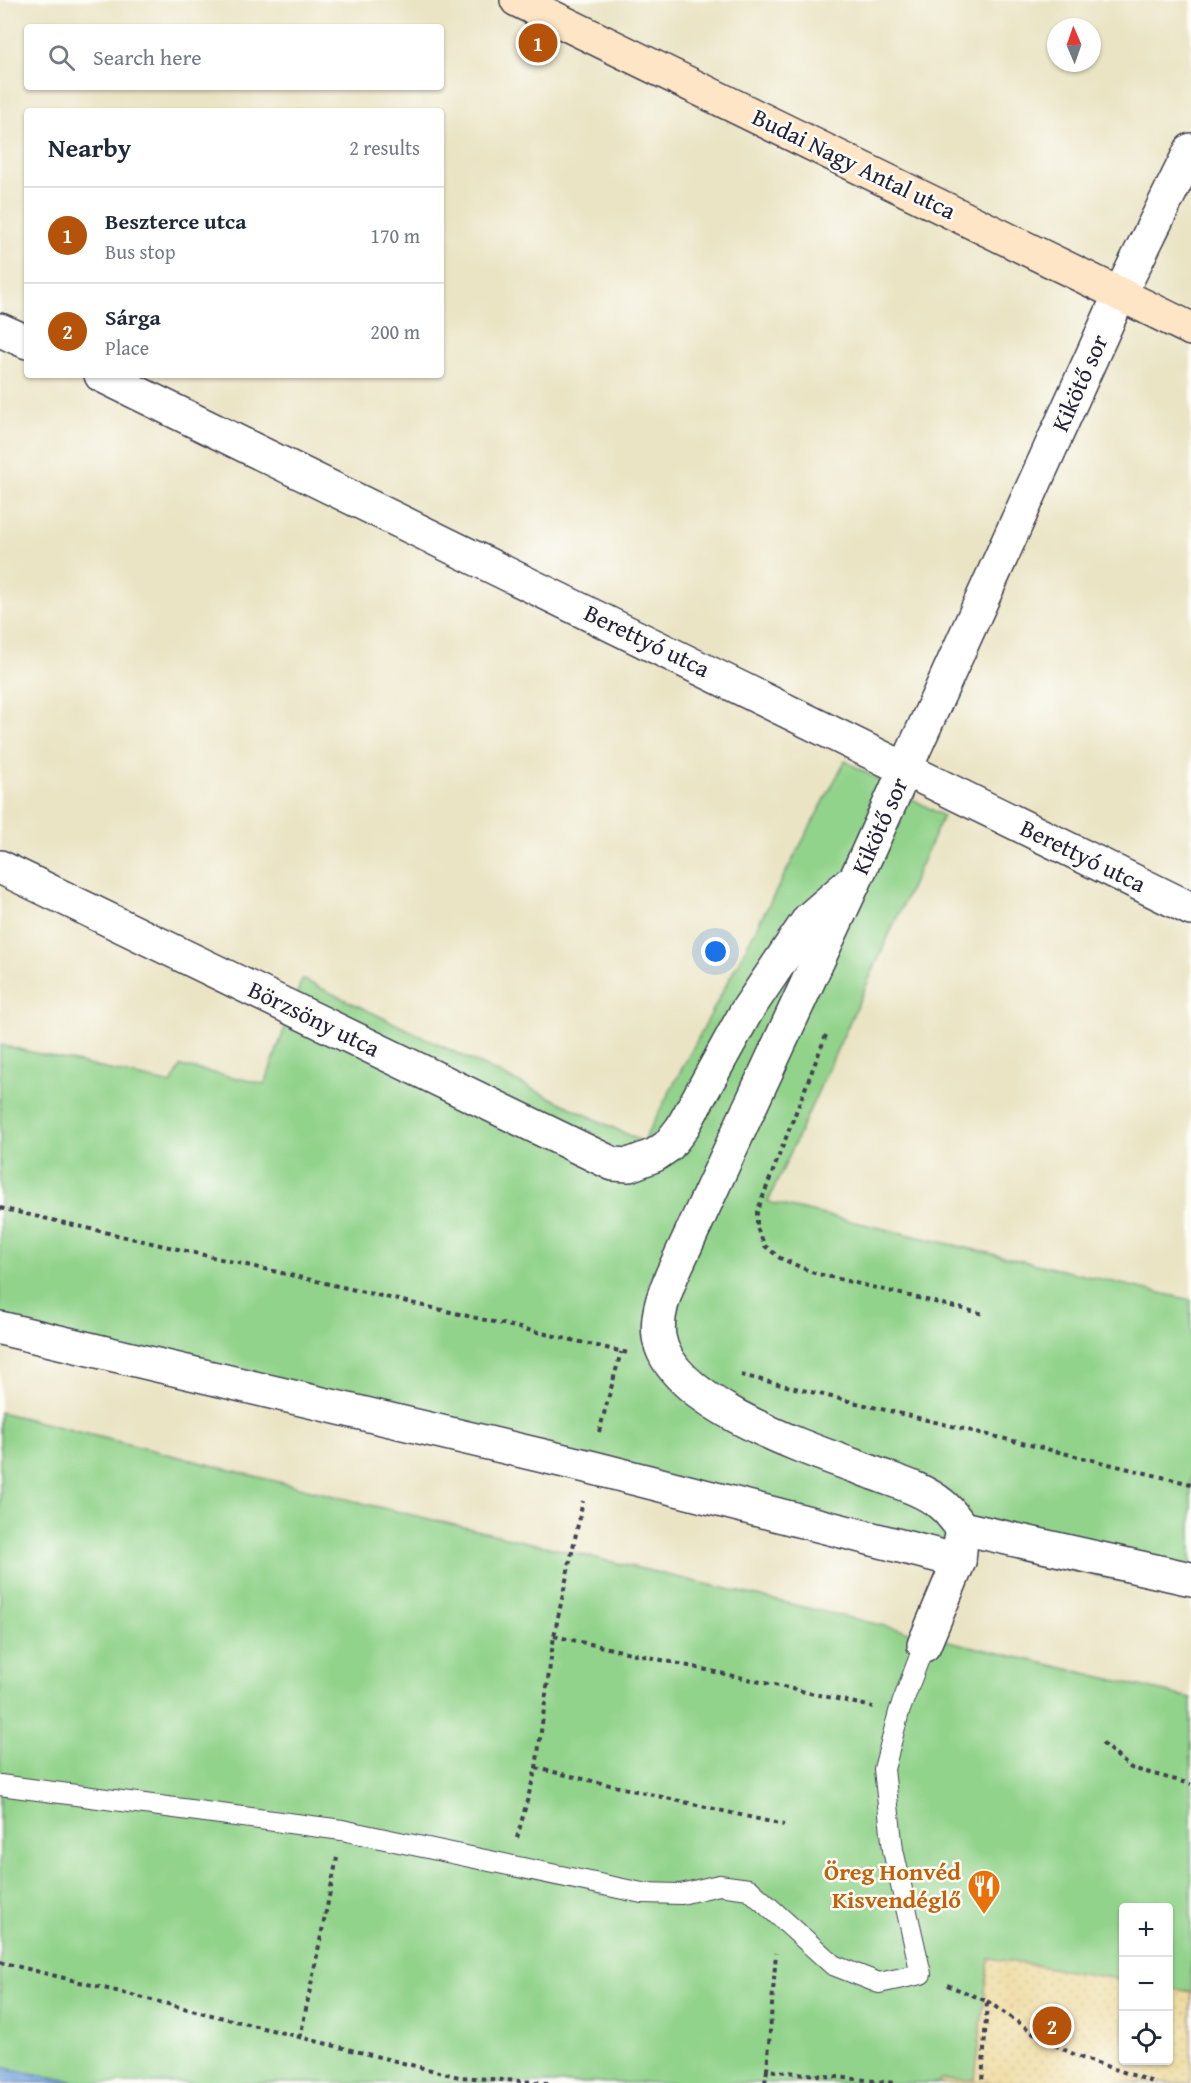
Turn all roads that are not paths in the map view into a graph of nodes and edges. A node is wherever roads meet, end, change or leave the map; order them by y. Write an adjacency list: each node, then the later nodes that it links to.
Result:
1 (517, 0): 3 (main road, Budai Nagy Antal utca)
2 (1191, 150): 3 (street, Kikötő sor)
3 (1120, 294): 4 (main road, Budai Nagy Antal utca); 8 (street, Kikötő sor)
4 (1191, 329)
5 (0, 330): 6 (street)
6 (24, 341)
7 (107, 378): 8 (street, Berettyó utca)
8 (906, 768): 10 (street, Kikötő sor); 11 (street, Berettyó utca)
9 (0, 867): 10 (street, Börzsöny utca)
10 (857, 876): 13 (street, Kikötő sor)
11 (1191, 909)
12 (0, 1328): 14 (street)
13 (962, 1528): 14 (street); 15 (street)
14 (959, 1561): 16 (street)
15 (1191, 1579)
16 (924, 1645): 17 (lane)
17 (0, 1785)

